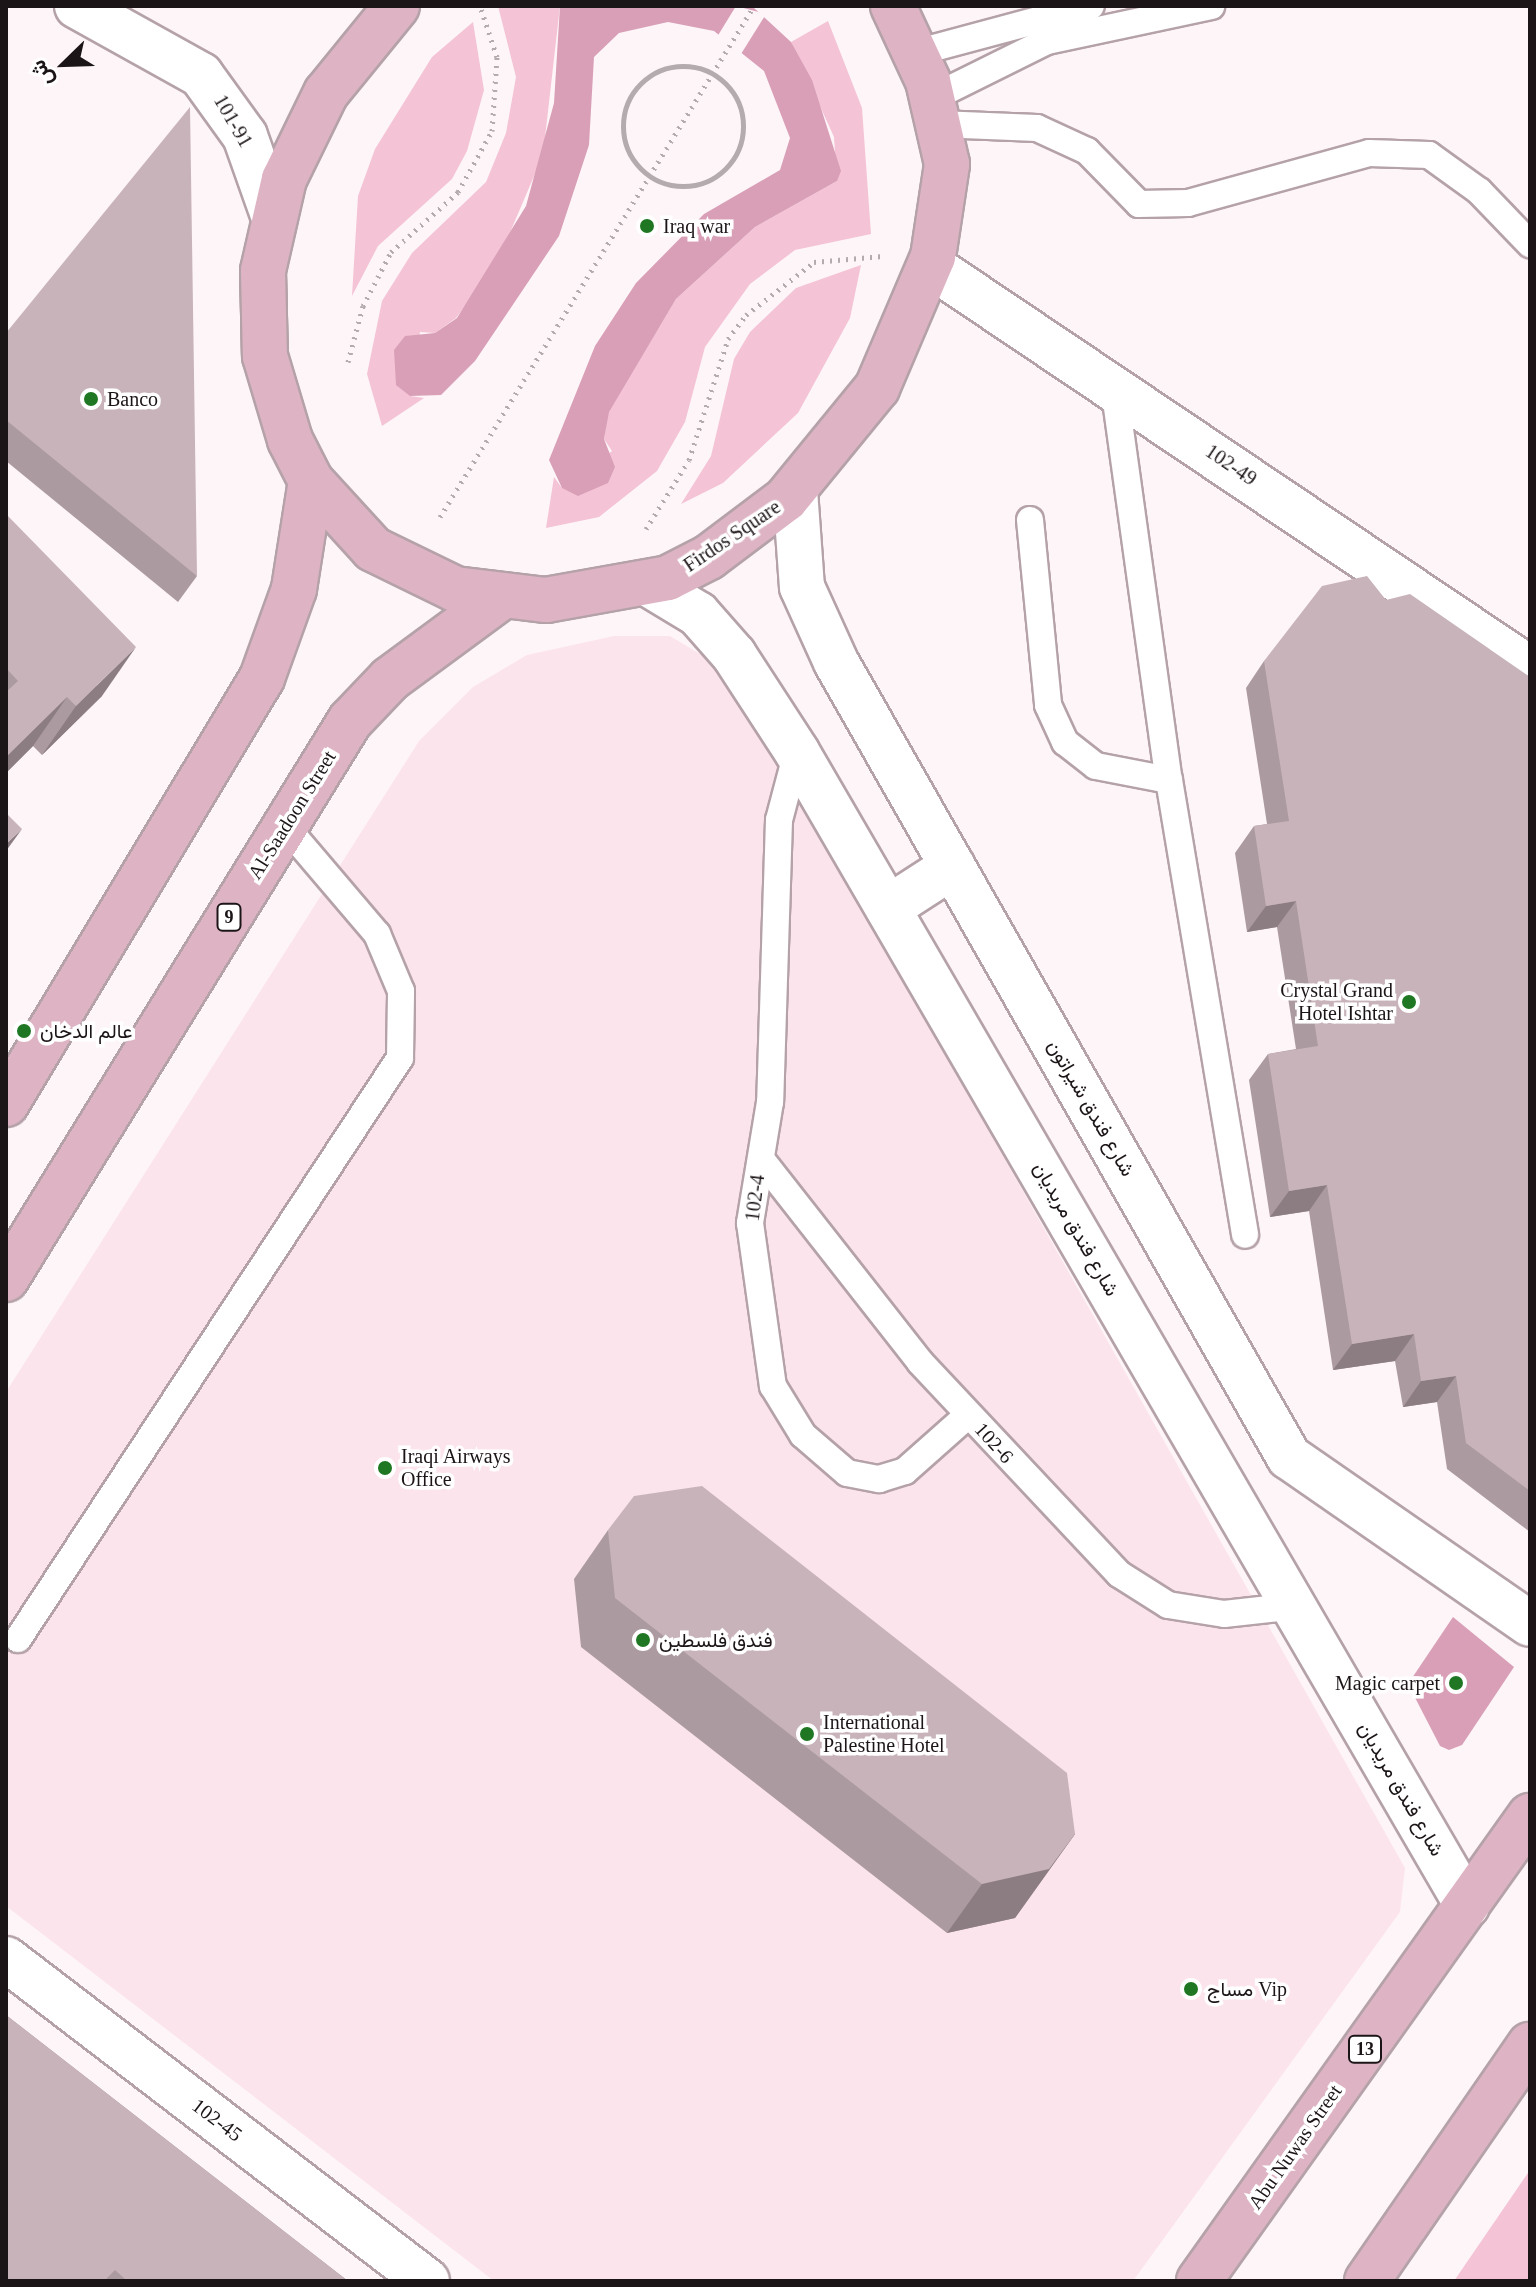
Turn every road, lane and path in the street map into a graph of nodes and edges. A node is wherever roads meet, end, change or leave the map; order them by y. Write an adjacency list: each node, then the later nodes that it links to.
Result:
1 (77, 6): 13 (street, 101-91)
2 (397, 6): 13 (main road, Firdos Square)
3 (480, 6): 17 (path)
4 (754, 6): 10 (path)
5 (893, 6): 9 (main road, Firdos Square)
6 (1091, 6): 9 (lane)
7 (1211, 6): 8 (lane)
8 (1107, 15): 11 (lane)
9 (915, 53): 11 (main road, Firdos Square)
10 (711, 71): 12 (path); 12 (path); 12 (path)
11 (935, 111): 14 (lane); 16 (main road, Firdos Square)
12 (651, 177): 21 (path)
13 (273, 215): 19 (main road, Firdos Square)
14 (1530, 244)
15 (884, 256): 23 (path)
16 (931, 266): 18 (street, 102-49); 20 (main road, Firdos Square)
17 (348, 362)
18 (1114, 386): 26 (street, 102-49); 28 (lane)
19 (311, 481): 25 (main road, Firdos Square); 32 (main road)
20 (795, 490): 24 (main road, Firdos Square); 30 (street, شارع فندق شيراتون)
21 (440, 517)
22 (1030, 520): 28 (lane)
23 (646, 529)
24 (648, 584): 25 (main road, Firdos Square); 27 (street, شارع فندق مريديان)
25 (500, 598): 29 (main road, Al-Saadoon Street / 9)
26 (1530, 669)
27 (797, 752): 31 (street, شارع فندق مريديان); 33 (lane, 102-4)
28 (1169, 780): 34 (lane)
29 (285, 826): 35 (main road, Al-Saadoon Street / 9); 41 (lane)
30 (953, 866): 31 (street); 37 (street, شارع فندق شيراتون)
31 (888, 908): 38 (street, شارع فندق مريديان)
32 (6, 1104)
33 (761, 1159): 36 (lane, 102-6); 36 (lane, 102-4)
34 (1245, 1235)
35 (6, 1279)
36 (968, 1415): 39 (lane, 102-6)
37 (1289, 1457): 38 (street); 40 (street, شارع فندق شيراتون)
38 (1232, 1495): 39 (street, شارع فندق مريديان)
39 (1297, 1606): 43 (street, شارع فندق مريديان)
40 (1530, 1624)
41 (18, 1639)
42 (1530, 1816): 43 (main road, Abu Nuwas Street / 13)
43 (1467, 1905): 47 (main road, Abu Nuwas Street / 13)
44 (6, 1959): 46 (street, 102-45)
45 (1530, 2045): 48 (main road)
46 (427, 2281)
47 (1199, 2281)
48 (1367, 2281)

